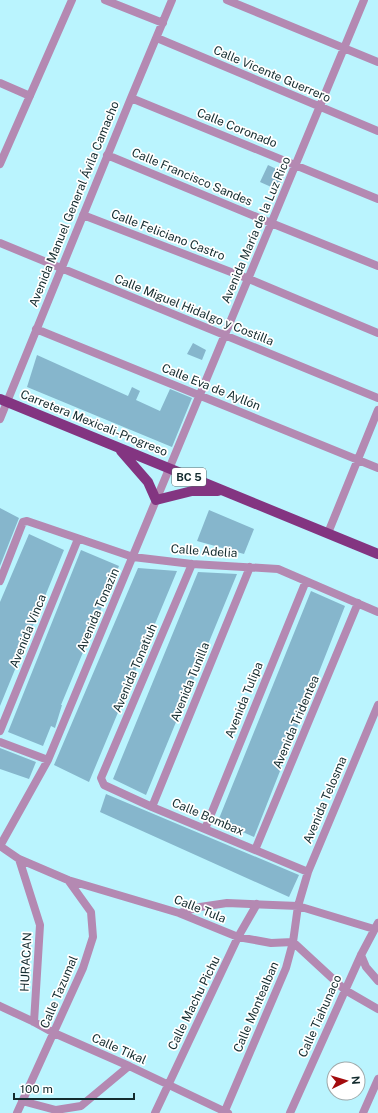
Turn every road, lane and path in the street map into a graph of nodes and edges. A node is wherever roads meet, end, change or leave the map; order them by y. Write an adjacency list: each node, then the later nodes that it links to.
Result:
1 (72, 0): 11 (street)
2 (105, 0): 6 (street)
3 (172, 0): 6 (street, Avenida Manuel General Ávila Camacho)
4 (227, 0): 8 (street)
5 (364, 0): 8 (street, Avenida María de la Luz Rico)
6 (163, 23): 7 (street, Avenida Manuel General Ávila Camacho)
7 (157, 38): 12 (street, Avenida Manuel General Ávila Camacho); 13 (street, Calle Vicente Guerrero)
8 (344, 48): 9 (street); 13 (street, Avenida María de la Luz Rico)
9 (378, 62)
10 (0, 83): 11 (street)
11 (30, 96): 16 (street)
12 (130, 98): 15 (street, Avenida Manuel General Ávila Camacho); 17 (street, Calle Coronado)
13 (319, 108): 14 (street, Calle Vicente Guerrero); 17 (street, Avenida María de la Luz Rico)
14 (378, 131)
15 (107, 155): 19 (street, Avenida Manuel General Ávila Camacho); 20 (street, Calle Francisco Sandes)
16 (0, 164)
17 (296, 165): 18 (street, Calle Coronado); 20 (street, Avenida María de la Luz Rico)
18 (378, 199)
19 (83, 215): 23 (street, Avenida Manuel General Ávila Camacho); 24 (street, Calle Feliciano Castro)
20 (272, 224): 22 (street, Calle Francisco Sandes); 24 (street, Avenida María de la Luz Rico)
21 (0, 244): 23 (street, Calle Miguel Hidalgo y Costilla)
22 (378, 266)
23 (61, 268): 25 (street, Avenida Manuel General Ávila Camacho); 27 (street, Calle Miguel Hidalgo y Costilla)
24 (249, 280): 26 (street, Calle Feliciano Castro); 27 (street, Avenida María de la Luz Rico)
25 (36, 329): 28 (street, Calle Eva de Ayllón); 30 (street, Avenida Manuel General Ávila Camacho)
26 (378, 334)
27 (225, 335): 28 (street, Avenida María de la Luz Rico); 29 (street, Calle Miguel Hidalgo y Costilla)
28 (200, 396): 34 (street, Calle Eva de Ayllón); 35 (street, Avenida María de la Luz Rico)
29 (378, 398)
30 (3, 400): 32 (street, Avenida Manuel General Ávila Camacho); 33 (main road, Carretera Mexicali-Progreso / BC 5)
31 (378, 410): 34 (street)
32 (0, 419)
33 (118, 448): 35 (main road, Carretera Mexicali-Progreso / BC 5); 38 (main road)
34 (357, 460): 36 (street, Calle Eva de Ayllón); 39 (street)
35 (168, 468): 37 (main road, Carretera Mexicali-Progreso / BC 5); 38 (street, Avenida Tonazin)
36 (378, 468)
37 (222, 491): 38 (main road); 39 (main road, Carretera Mexicali-Progreso / BC 5)
38 (156, 500): 42 (street, Avenida Tonazin)
39 (328, 533): 41 (main road, Carretera Mexicali-Progreso / BC 5)
40 (78, 539): 42 (street, Calle Adelia); 45 (street, Calle Adelia); 50 (street, Avenida Vinca)
41 (378, 554)
42 (133, 557): 43 (street, Calle Adelia); 52 (street, Avenida Tonazin)
43 (192, 564): 44 (street, Calle Adelia); 53 (street, Avenida Tonatiuh)
44 (250, 567): 46 (street, Calle Adelia); 54 (street, Avenida Tunilla)
45 (0, 581)
46 (306, 581): 47 (street, Calle Adelia); 55 (street, Avenida Tulipa)
47 (358, 603): 48 (street, Calle Adelia); 57 (street, Avenida Tridentea)
48 (378, 612)
49 (378, 705): 59 (street, Avenida Telosma)
50 (0, 731)
51 (0, 742): 52 (street)
52 (48, 760): 56 (street, Avenida Tonazin)
53 (102, 782): 54 (street, Calle Bombax)
54 (152, 807): 55 (street, Calle Bombax)
55 (205, 829): 57 (street, Calle Bombax)
56 (0, 846): 58 (street, Calle Tula)
57 (256, 850): 59 (street, Calle Bombax)
58 (19, 859): 60 (street, Calle Tula); 72 (street, HURACAN)
59 (308, 872): 62 (street, Avenida Telosma)
60 (68, 880): 63 (street, Calle Tula); 73 (street, Calle Tazumal)
61 (257, 904): 62 (street); 63 (street); 65 (street, Calle Machu Pichu)
62 (298, 906): 64 (street); 66 (street, Calle Montealban)
63 (179, 912): 65 (street, Calle Tula)
64 (376, 926): 67 (street, Calle Tiahunaco)
65 (238, 938): 66 (street, Calle Tula); 76 (street, Calle Machu Pichu)
66 (293, 942): 69 (street); 78 (street, Calle Montealban)
67 (361, 955): 68 (street); 69 (street, Calle Tiahunaco)
68 (378, 981)
69 (345, 990): 71 (street); 81 (street, Calle Tiahunaco)
70 (0, 1006): 72 (street, Calle Tikal)
71 (378, 1009)
72 (34, 1022): 73 (street, Calle Tikal)
73 (54, 1033): 74 (street, Calle Tikal); 77 (street, Calle Tazumal)
74 (129, 1066): 76 (street, Calle Tikal); 77 (street)
75 (378, 1079): 82 (street)
76 (168, 1085): 78 (street, Calle Tikal); 80 (street, Calle Machu Pichu)
77 (22, 1101): 79 (street, Calle Tazumal)
78 (225, 1112)
79 (17, 1113)
80 (155, 1113)
81 (290, 1113)
82 (363, 1113)

